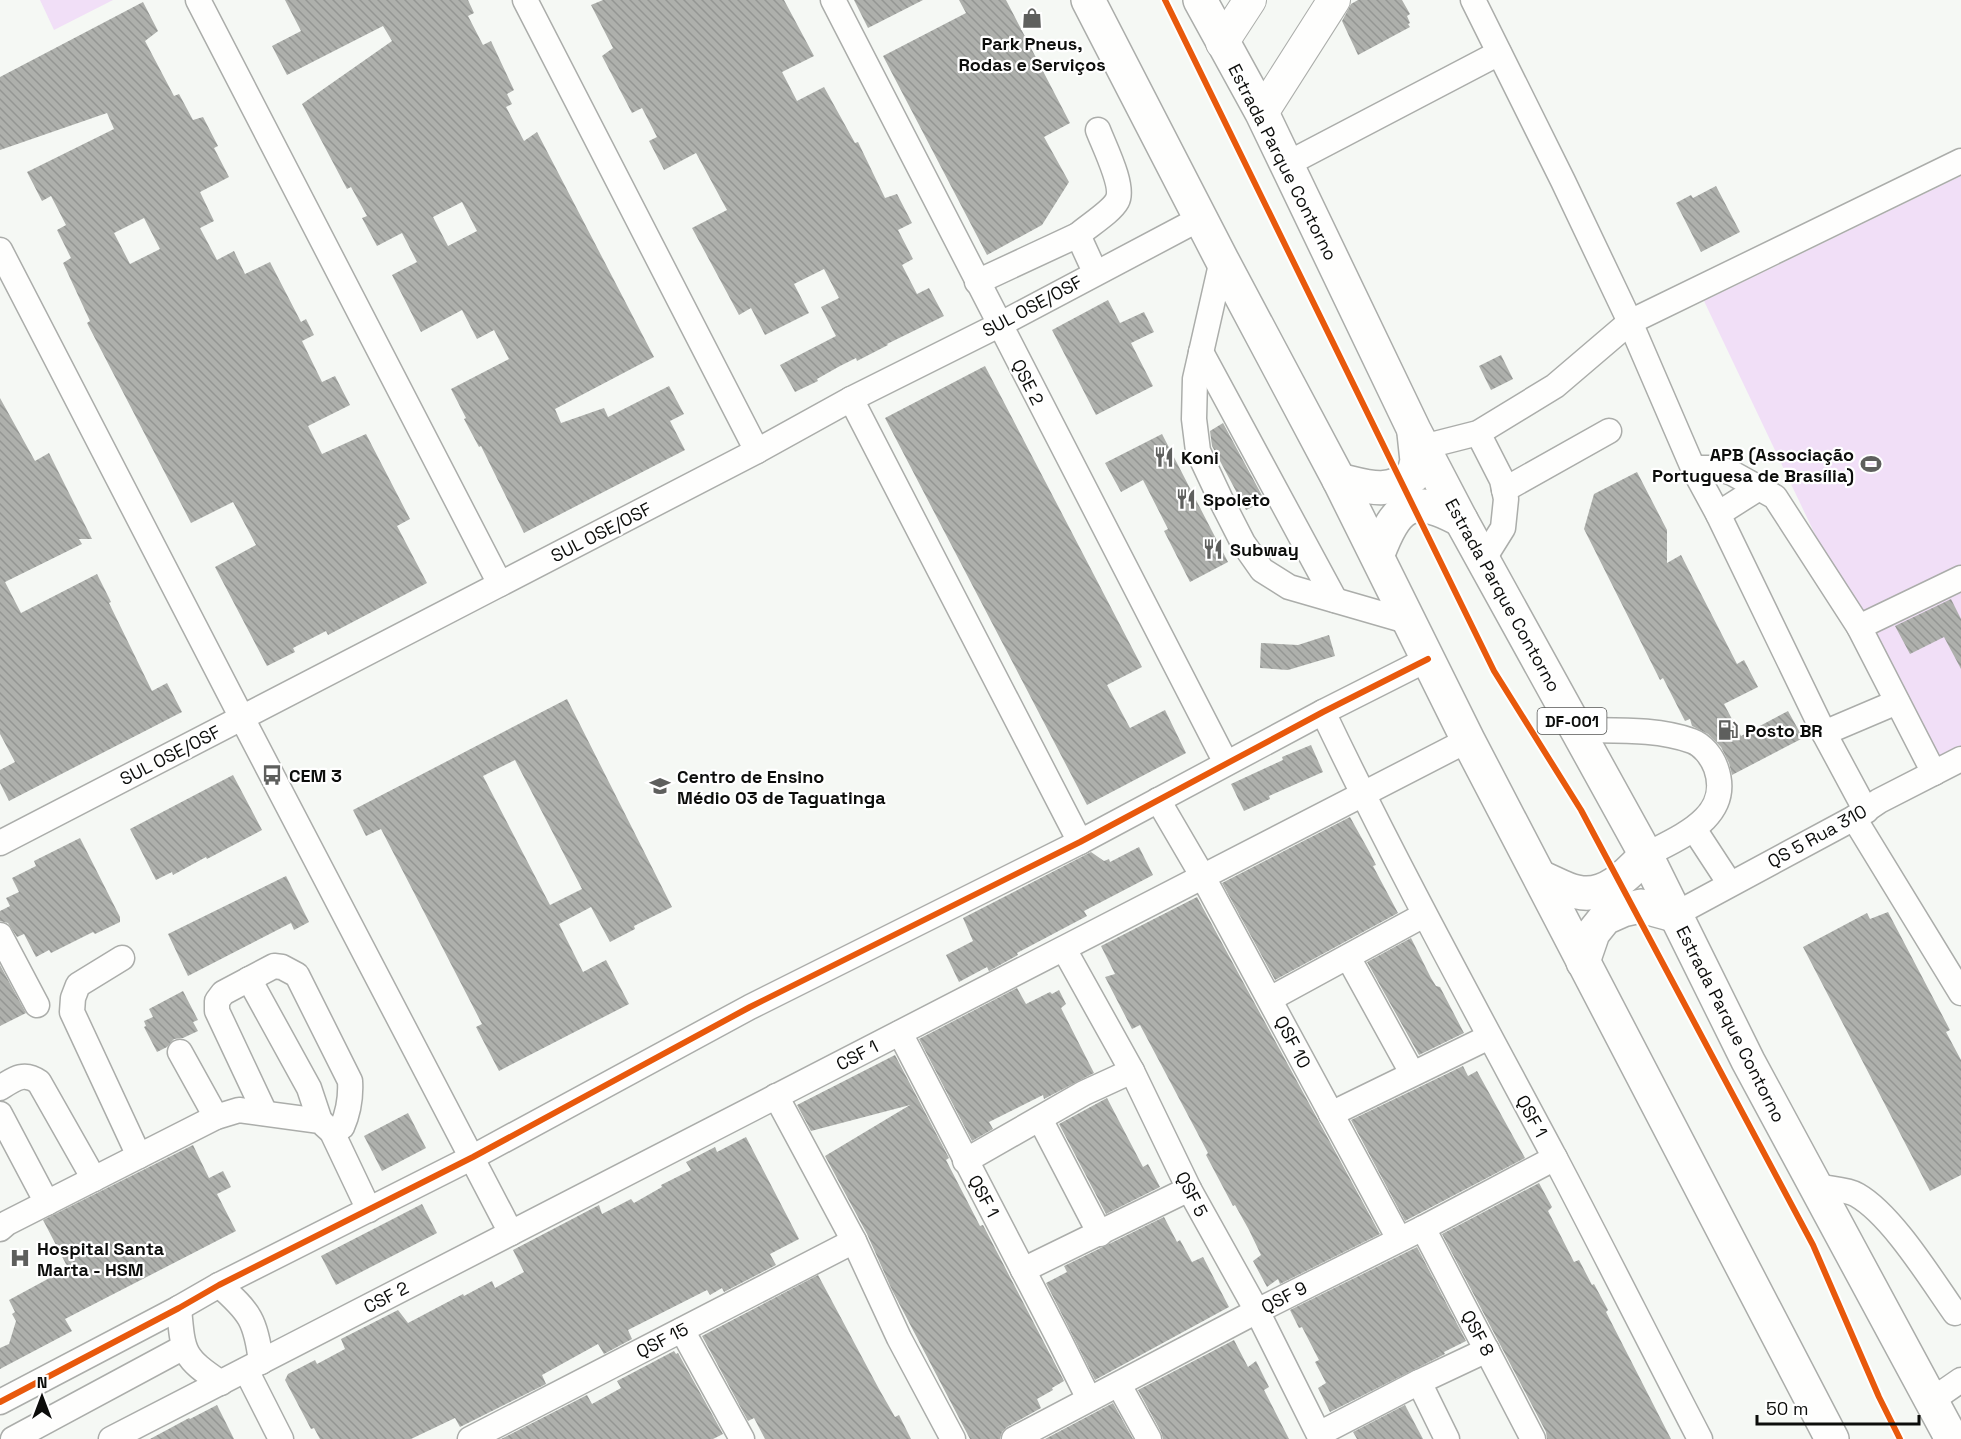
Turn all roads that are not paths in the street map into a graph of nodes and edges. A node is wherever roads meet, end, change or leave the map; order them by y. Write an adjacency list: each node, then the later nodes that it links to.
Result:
1 (198, 0): 38 (street)
2 (525, 0): 28 (street)
3 (833, 0): 20 (street, QSE 2)
4 (1088, 0): 15 (highway)
5 (1200, 0): 9 (highway, Estrada Parque Contorno / DF-001)
6 (1250, 0): 9 (main road)
7 (1334, 0): 11 (main road)
8 (1473, 0): 10 (street)
9 (1222, 43): 11 (highway, Estrada Parque Contorno / DF-001)
10 (1499, 52): 14 (street); 21 (street)
11 (1262, 113): 14 (highway, Estrada Parque Contorno / DF-001)
12 (1098, 130): 16 (street)
13 (1961, 161): 21 (street)
14 (1287, 164): 27 (highway, Estrada Parque Contorno / DF-001)
15 (1201, 218): 18 (highway); 19 (street, SUL OSE/OSF)
16 (1078, 235): 19 (street); 20 (street)
17 (0, 250): 45 (street)
18 (1222, 260): 23 (street); 30 (highway)
19 (1095, 272): 22 (street, SUL OSE/OSF)
20 (977, 282): 22 (street, QSE 2)
21 (1630, 322): 26 (street); 29 (street)
22 (999, 325): 24 (street, SUL OSE/OSF); 50 (street, QSE 2)
23 (1201, 352): 39 (street); 39 (street)
24 (851, 399): 28 (street, SUL OSE/OSF); 56 (street)
25 (1609, 431): 32 (street)
26 (1478, 433): 27 (street); 32 (street)
27 (1418, 438): 30 (highway); 34 (highway, Estrada Parque Contorno / DF-001)
28 (757, 452): 38 (street, SUL OSE/OSF)
29 (1693, 468): 31 (street); 33 (street)
30 (1339, 480): 35 (highway)
31 (1759, 488): 33 (street); 41 (street)
32 (1504, 490): 36 (street)
33 (1718, 514): 47 (street)
34 (1461, 520): 35 (highway); 36 (highway, Estrada Parque Contorno / DF-001)
35 (1378, 554): 40 (highway)
36 (1483, 561): 46 (highway, Estrada Parque Contorno / DF-001)
37 (1961, 578): 41 (street)
38 (500, 584): 45 (street, SUL OSE/OSF)
39 (1335, 600): 40 (street)
40 (1410, 622): 42 (highway)
41 (1859, 627): 43 (street)
42 (1428, 659): 44 (street); 48 (highway)
43 (1897, 702): 47 (street); 51 (street)
44 (1323, 712): 50 (street); 52 (street, QSF 1)
45 (242, 718): 57 (street, SUL OSE/OSF); 87 (street)
46 (1577, 730): 55 (street); 58 (highway, Estrada Parque Contorno / DF-001)
47 (1824, 733): 54 (street)
48 (1468, 740): 52 (street, CSF 1); 60 (highway)
49 (1961, 759): 51 (street, QS 5 Rua 310)
50 (1226, 763): 53 (street)
51 (1934, 773): 54 (street, QS 5 Rua 310)
52 (1362, 794): 59 (street, CSF 1); 62 (street, QSF 1)
53 (1158, 800): 56 (street); 59 (street)
54 (1860, 815): 61 (street, QS 5 Rua 310); 70 (street)
55 (1694, 829): 58 (street); 61 (street)
56 (1080, 842): 87 (street)
57 (0, 843)
58 (1646, 855): 60 (highway); 63 (highway, Estrada Parque Contorno / DF-001)
59 (1203, 877): 65 (street, CSF 1); 71 (street)
60 (1542, 878): 68 (highway)
61 (1730, 884): 63 (street, QS 5 Rua 310)
62 (1424, 915): 66 (street, QSF 10); 74 (street, QSF 1)
63 (1674, 915): 68 (highway); 91 (highway, Estrada Parque Contorno / DF-001)
64 (0, 935): 72 (street)
65 (1064, 949): 73 (street, CSF 1); 76 (street, QSF 5)
66 (1348, 957): 71 (street, QSF 10); 77 (street)
67 (122, 958): 86 (street)
68 (1583, 962): 129 (highway)
69 (249, 979): 80 (street); 85 (street); 85 (street)
70 (1961, 993)
71 (1270, 999): 82 (street, QSF 10)
72 (37, 1005)
73 (900, 1033): 79 (street, CSF 1); 89 (street)
74 (1489, 1037): 77 (street); 88 (street, QSF 1)
75 (180, 1052): 83 (street)
76 (1132, 1071): 84 (street, QSF 1); 92 (street, QSF 5)
77 (1412, 1073): 82 (street)
78 (0, 1088): 90 (street)
79 (776, 1096): 97 (street, CSF 1); 100 (street)
80 (265, 1113): 83 (street); 85 (street)
81 (0, 1114): 93 (street)
82 (1331, 1114): 99 (street, QSF 10)
83 (216, 1117): 86 (street)
84 (1040, 1119): 89 (street, QSF 1); 98 (street)
85 (331, 1126): 94 (street)
86 (139, 1156): 90 (street)
87 (473, 1157): 94 (street); 97 (street)
88 (1555, 1158): 95 (street, QSF 9); 128 (street, QSF 1)
89 (965, 1161): 101 (street, QSF 1)
90 (94, 1179): 93 (street)
91 (1816, 1186): 105 (street); 115 (highway, Estrada Parque Contorno / DF-001)
92 (1188, 1189): 98 (street); 104 (street, QSF 5)
93 (47, 1203): 96 (street)
94 (374, 1207): 102 (street)
95 (1423, 1228): 99 (street, QSF 9); 108 (street, QSF 8)
96 (0, 1229)
97 (511, 1233): 109 (street, CSF 2)
98 (1100, 1234): 101 (street)
99 (1399, 1239): 104 (street, QSF 9)
100 (854, 1241): 106 (street, QSF 15); 123 (street)
101 (1023, 1270): 114 (street, QSF 1)
102 (219, 1285): 103 (street); 109 (street)
103 (179, 1308): 107 (street); 116 (street)
104 (1257, 1311): 113 (street, QSF 9); 117 (street, QSF 5)
105 (1959, 1316)
106 (682, 1330): 118 (street, QSF 15); 122 (street)
107 (184, 1347): 112 (street); 119 (street)
108 (1487, 1350): 111 (street); 127 (street, QSF 8)
109 (253, 1366): 112 (street); 121 (street)
110 (1961, 1380): 115 (street)
111 (1419, 1382): 117 (street); 126 (street)
112 (221, 1383): 120 (street)
113 (1119, 1385): 114 (street, QSF 9); 125 (street)
114 (1089, 1400): 124 (street, QSF 9)
115 (1932, 1400): 130 (highway, Estrada Parque Contorno / DF-001)
116 (0, 1402)
117 (1320, 1436)
118 (479, 1437)
119 (13, 1439)
120 (111, 1439)
121 (281, 1439)
122 (742, 1439)
123 (953, 1439)
124 (1014, 1439)
125 (1149, 1439)
126 (1447, 1439)
127 (1533, 1439)
128 (1700, 1439)
129 (1833, 1439)
130 (1952, 1439)

